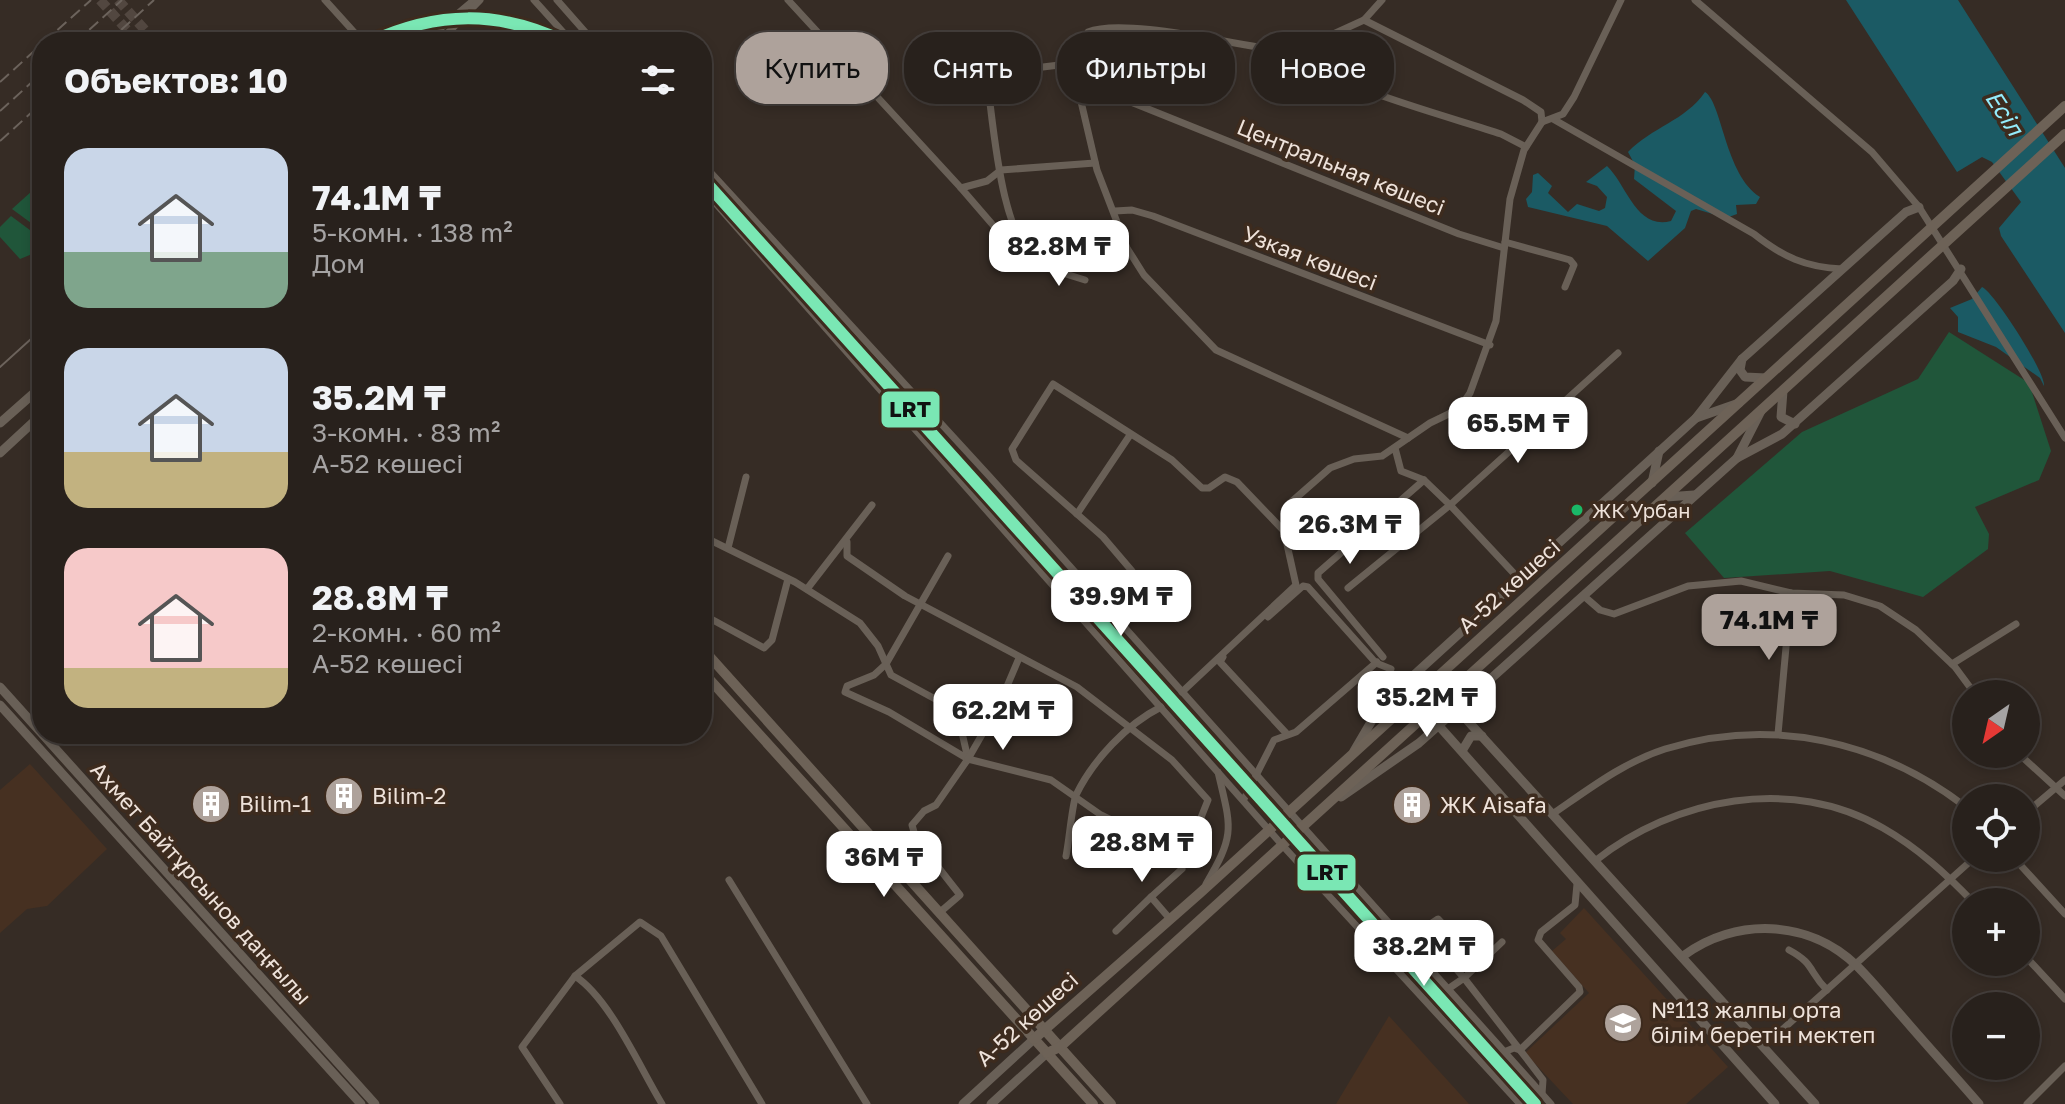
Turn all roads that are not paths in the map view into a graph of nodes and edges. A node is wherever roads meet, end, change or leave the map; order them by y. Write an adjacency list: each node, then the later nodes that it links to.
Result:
1 (325, 0): 10 (street)
2 (477, 0): 11 (street); 12 (street)
3 (534, 0): 13 (street)
4 (557, 0): 14 (street)
5 (788, 0): 30 (street)
6 (1382, 0): 9 (street)
7 (1621, 0): 23 (street)
8 (1695, 0): 32 (street)
9 (1364, 20): 17 (street); 24 (street)
10 (354, 32)
11 (437, 32)
12 (448, 32)
13 (563, 32)
14 (585, 32)
15 (1088, 32): 16 (street)
16 (1149, 32)
17 (1338, 32)
18 (1057, 65): 28 (street)
19 (1394, 98): 26 (street)
20 (1081, 104): 27 (street)
21 (1136, 104): 34 (street, Центральная көшесі)
22 (2065, 106): 43 (main road, А-52 көшесі)
23 (1553, 119): 24 (street); 36 (street)
24 (1542, 122): 26 (street)
25 (2065, 134): 44 (main road, А-52 көшесі)
26 (1526, 147): 34 (street)
27 (1095, 163): 28 (street); 33 (street)
28 (1001, 170): 30 (street); 35 (street)
29 (712, 174): 95 (street)
30 (961, 188): 35 (street)
31 (712, 199): 98 (street)
32 (1919, 207): 36 (street); 37 (street)
33 (1115, 211): 40 (street, Узкая көшесі); 53 (street)
34 (1505, 245): 39 (street, Центральная көшесі); 40 (street)
35 (1043, 266): 38 (street)
36 (1842, 269): 42 (street)
37 (1961, 269): 51 (street); 54 (street)
38 (1085, 280)
39 (1565, 287)
40 (1490, 345): 53 (street)
41 (1618, 353): 65 (street)
42 (1742, 359): 43 (street); 48 (street)
43 (1766, 378): 46 (main road, А-52 көшесі)
44 (1783, 391): 47 (main road, А-52 көшесі); 51 (street)
45 (32, 395): 49 (street)
46 (1742, 401): 48 (street); 61 (main road, А-52 көшесі)
47 (1761, 411): 58 (street); 63 (main road, А-52 көшесі)
48 (1696, 418): 56 (street)
49 (0, 423)
50 (32, 423): 57 (street)
51 (1795, 424): 58 (street)
52 (1130, 435): 66 (street); 66 (street); 67 (street)
53 (1408, 438): 55 (street)
54 (2065, 438)
55 (1395, 448): 60 (street); 67 (street)
56 (1659, 451): 61 (street); 74 (street)
57 (0, 453)
58 (1737, 458): 62 (street)
59 (746, 477): 70 (street)
60 (1424, 480): 65 (street); 82 (street)
61 (1651, 484): 111 (main road, А-52 көшесі)
62 (1695, 495): 63 (street); 78 (street)
63 (1666, 497): 123 (main road, А-52 көшесі)
64 (872, 505): 69 (street)
65 (1450, 505): 74 (street); 75 (street)
66 (1077, 514): 72 (street)
67 (1284, 531): 95 (street)
68 (712, 541): 70 (street)
69 (847, 542): 76 (street); 79 (street)
70 (728, 548): 73 (street)
71 (948, 556): 79 (street)
72 (1132, 571)
73 (788, 579): 76 (street); 80 (street)
74 (1521, 581): 93 (street)
75 (1348, 588)
76 (807, 589): 86 (street)
77 (1791, 593): 78 (street); 87 (street); 105 (street)
78 (1585, 597): 99 (street)
79 (921, 604): 83 (street); 86 (street)
80 (712, 619)
81 (2016, 624): 87 (street)
82 (1383, 657): 85 (street); 88 (street)
83 (1019, 658): 102 (street); 112 (street)
84 (712, 659): 89 (main road)
85 (1376, 663): 88 (street); 104 (street); 104 (street)
86 (886, 664): 112 (street); 112 (street)
87 (1952, 664): 91 (street)
88 (1391, 669): 93 (street)
89 (722, 670): 90 (street); 96 (main road)
90 (712, 680)
91 (1964, 680)
92 (712, 682): 100 (main road)
93 (1402, 685): 111 (street)
94 (0, 687): 101 (street, Ахмет Байтұрсынов даңғылы)
95 (1182, 692): 115 (street)
96 (751, 703): 100 (street); 140 (main road)
97 (0, 705): 107 (street, Ахмет Байтұрсынов даңғылы)
98 (1161, 707): 102 (street); 114 (street)
99 (1457, 709): 103 (street); 106 (street)
100 (739, 712): 156 (main road)
101 (32, 723)
102 (1130, 726): 120 (street); 120 (street)
103 (1439, 726): 110 (street); 123 (street)
104 (1286, 733): 115 (street)
105 (1778, 734): 118 (street); 125 (street)
106 (1482, 736): 110 (street); 125 (street)
107 (32, 741)
108 (35, 744): 165 (street, Ахмет Байтұрсынов даңғылы)
109 (50, 744): 164 (street, Ахмет Байтұрсынов даңғылы)
110 (1462, 751): 136 (street)
111 (1353, 754): 124 (main road, А-52 көшесі)
112 (968, 759): 120 (street); 140 (street)
113 (2033, 768): 117 (street)
114 (1217, 769): 121 (street); 138 (street)
115 (1257, 776): 121 (street); 124 (street)
116 (2065, 780): 117 (street)
117 (2054, 790): 119 (street); 122 (street)
118 (1952, 796)
119 (2065, 796)
120 (1075, 798): 129 (street)
121 (1244, 799): 126 (street)
122 (2040, 802)
123 (1326, 808): 127 (main road, А-52 көшесі)
124 (1289, 812): 126 (main road, А-52 көшесі); 127 (street)
125 (1554, 813): 130 (street)
126 (1268, 828): 128 (street); 138 (main road, А-52 көшесі)
127 (1302, 828): 128 (main road, А-52 көшесі); 152 (street)
128 (1283, 846): 158 (main road, А-52 көшесі); 162 (street)
129 (1066, 856)
130 (1595, 861): 134 (street); 146 (street)
131 (1182, 869): 139 (street)
132 (1959, 872): 134 (street)
133 (2027, 872): 141 (street)
134 (1951, 879): 137 (street); 148 (street)
135 (729, 880): 172 (street)
136 (1577, 884): 159 (street); 179 (street)
137 (1960, 888)
138 (1200, 893): 142 (main road, А-52 көшесі)
139 (1151, 897): 142 (street); 143 (street)
140 (939, 913): 155 (main road)
141 (2065, 914)
142 (1170, 919): 155 (main road, А-52 көшесі)
143 (1116, 931)
144 (1502, 942): 147 (street)
145 (1789, 950): 153 (street)
146 (1683, 956): 148 (street); 157 (street)
147 (1479, 963): 151 (street); 151 (street)
148 (1856, 964): 153 (street); 181 (street)
149 (2040, 972): 154 (street)
150 (575, 976): 169 (street); 170 (street); 171 (street)
151 (1464, 978): 152 (street); 159 (street)
152 (1448, 989): 160 (street)
153 (1827, 990): 157 (street)
154 (2065, 999)
155 (1044, 1029): 156 (main road, А-52 көшесі); 158 (main road)
156 (1034, 1039): 161 (main road); 173 (street, А-52 көшесі)
157 (1764, 1046): 180 (street)
158 (1060, 1047): 161 (main road, А-52 көшесі); 176 (main road)
159 (1520, 1050): 160 (street); 166 (street)
160 (1504, 1052): 162 (street); 166 (street)
161 (1047, 1053): 174 (street, А-52 көшесі); 175 (main road)
162 (1481, 1061): 177 (street)
163 (2065, 1066): 182 (street)
164 (350, 1075): 165 (street); 168 (street, Ахмет Байтұрсынов даңғылы)
165 (341, 1082): 167 (street, Ахмет Байтұрсынов даңғылы)
166 (1542, 1094): 178 (street)
167 (361, 1104)
168 (375, 1104)
169 (560, 1104)
170 (662, 1104)
171 (762, 1104)
172 (867, 1104)
173 (963, 1104)
174 (991, 1104)
175 (1093, 1104)
176 (1111, 1104)
177 (1520, 1104)
178 (1551, 1104)
179 (1775, 1104)
180 (1815, 1104)
181 (1979, 1104)
182 (2027, 1104)

